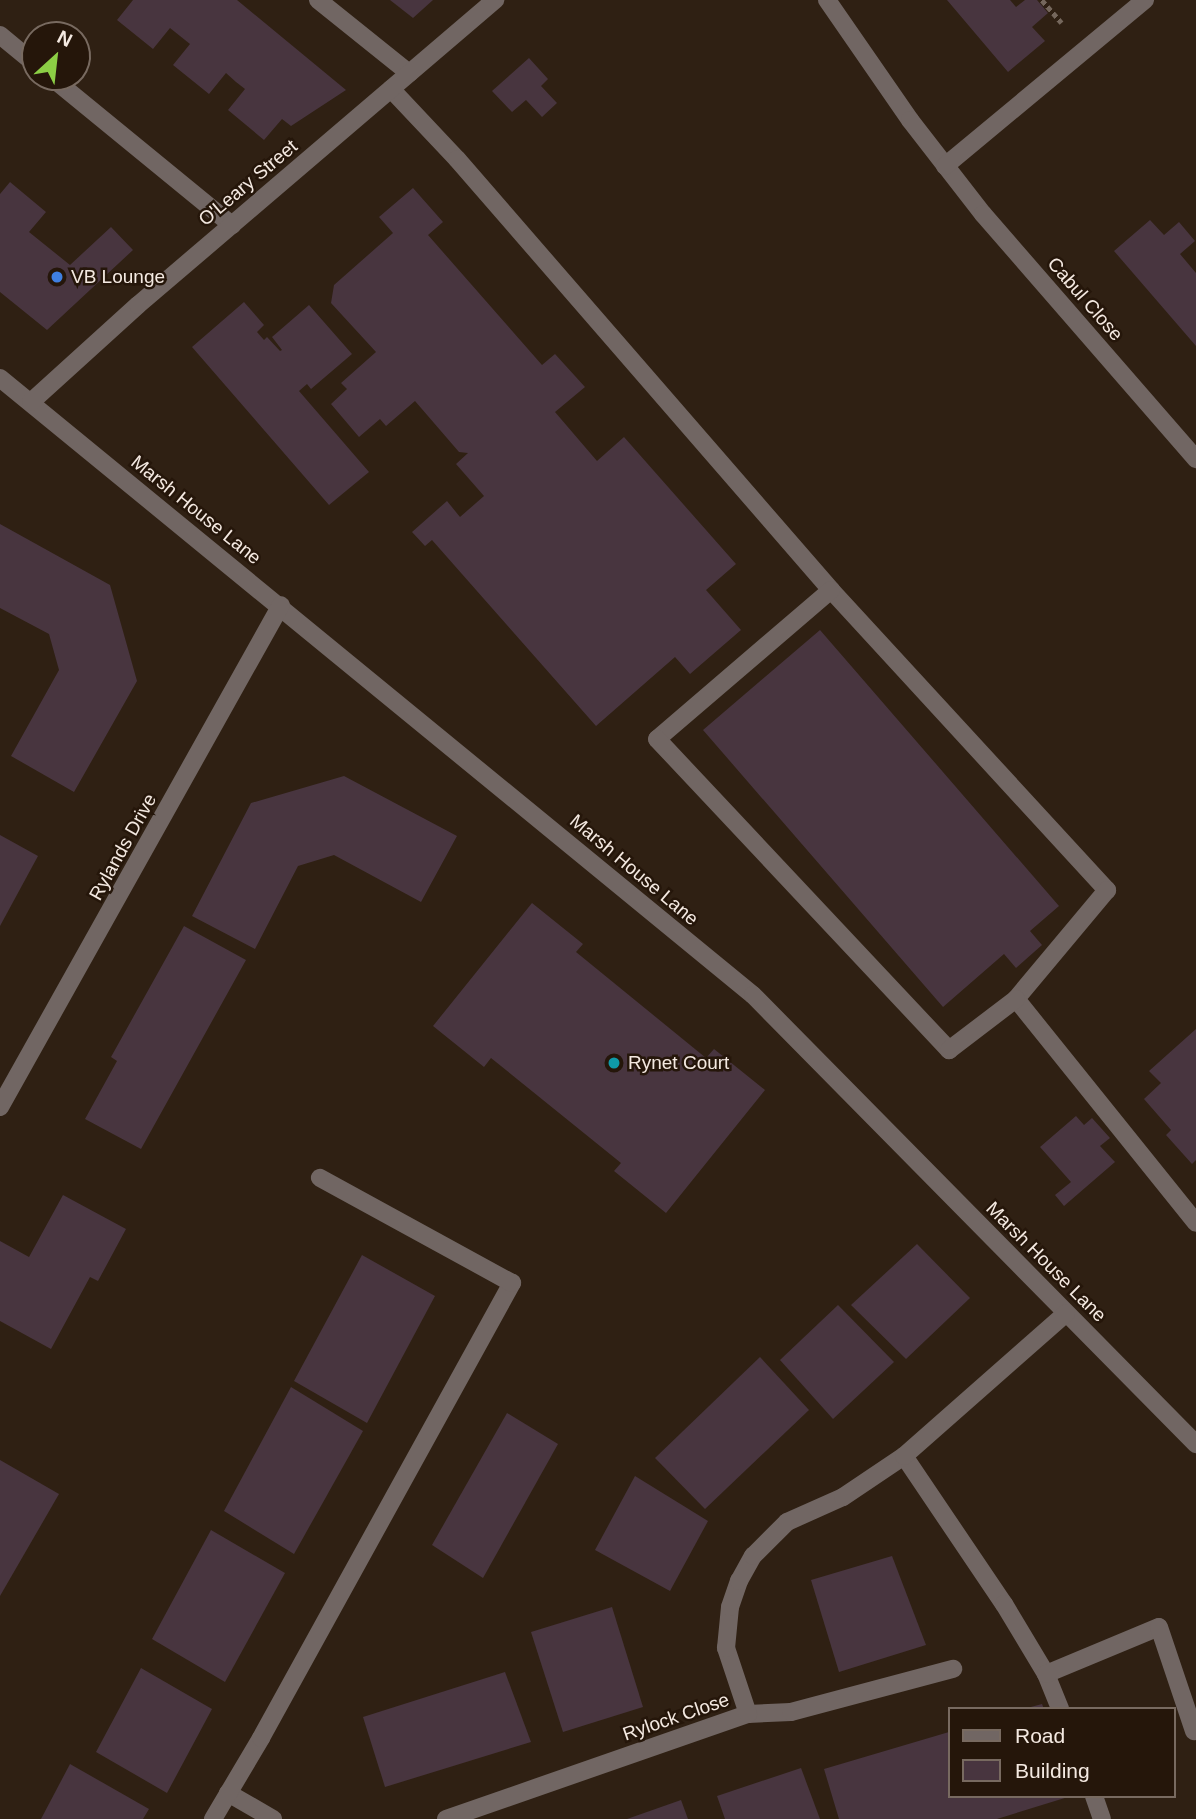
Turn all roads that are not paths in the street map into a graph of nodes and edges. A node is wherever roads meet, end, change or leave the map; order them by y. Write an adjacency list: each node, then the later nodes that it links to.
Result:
1 (318, 0): 7 (street)
2 (495, 0): 7 (street, O'Leary Street)
3 (827, 0): 10 (street, Cabul Close)
4 (1145, 0): 10 (street)
5 (0, 35): 6 (street)
6 (21, 52)
7 (409, 73): 8 (street, O'Leary Street)
8 (391, 89): 11 (street, O'Leary Street); 15 (street)
9 (68, 91): 11 (street)
10 (945, 166): 14 (street, Cabul Close)
11 (232, 225): 13 (street, O'Leary Street)
12 (0, 378): 13 (street, Marsh House Lane)
13 (31, 402): 16 (street, Marsh House Lane)
14 (1196, 459)
15 (831, 590): 17 (street); 17 (street)
16 (281, 605): 18 (street, Rylands Drive); 21 (street, Marsh House Lane)
17 (1016, 999): 20 (street)
18 (0, 1107)
19 (320, 1178): 29 (street)
20 (1196, 1223)
21 (1066, 1313): 22 (street, Marsh House Lane); 23 (street, Rylock Close)
22 (1196, 1444)
23 (904, 1456): 25 (street); 27 (street, Rylock Close)
24 (953, 1669): 27 (street)
25 (1046, 1674): 26 (street); 28 (street)
26 (1058, 1707)
27 (748, 1714): 33 (street, Rylock Close)
28 (1194, 1731)
29 (228, 1793): 31 (street); 32 (street)
30 (1095, 1798): 34 (street)
31 (213, 1819)
32 (274, 1819)
33 (446, 1819)
34 (1102, 1819)

